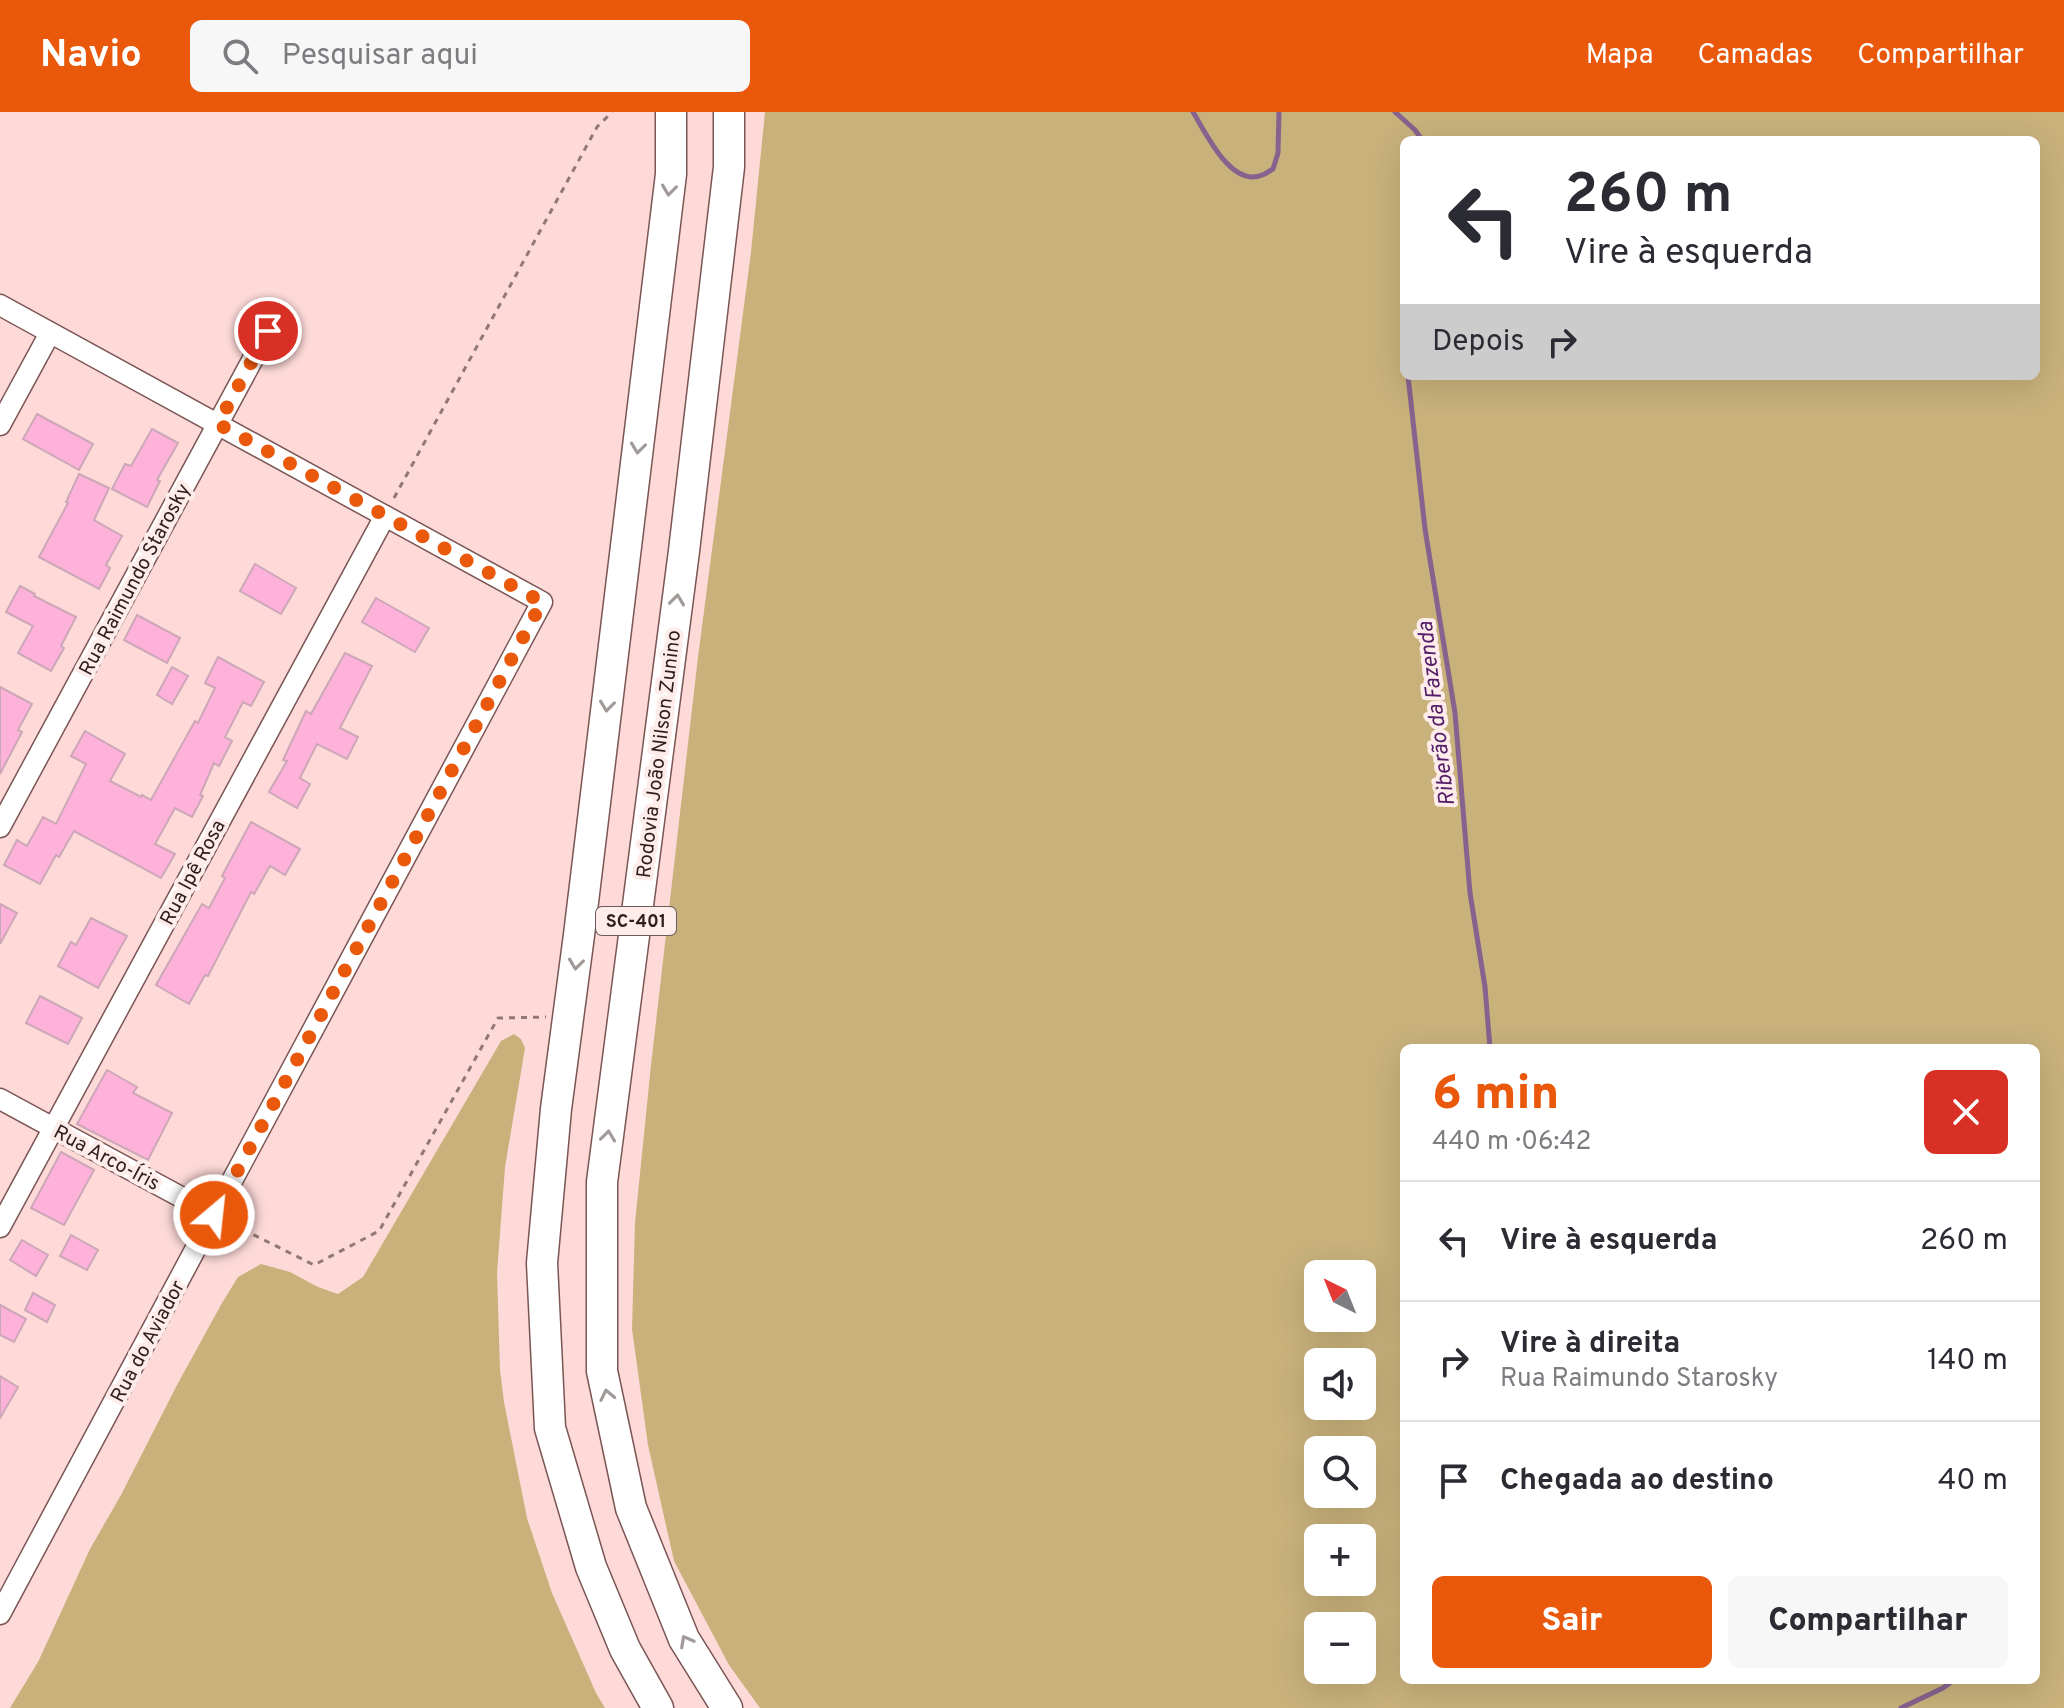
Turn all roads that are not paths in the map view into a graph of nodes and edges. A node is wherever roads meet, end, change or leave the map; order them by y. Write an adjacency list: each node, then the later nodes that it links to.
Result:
1 (671, 112): 15 (highway, SC-401, one-way to 15)
2 (729, 112): 16 (highway, Rodovia João Nilson Zunino / SC-401, one-way to 2)
3 (0, 305): 5 (street)
4 (268, 331): 6 (street, Rua Raimundo Starosky)
5 (50, 333): 6 (street); 7 (street)
6 (218, 424): 8 (street); 9 (street, Rua Raimundo Starosky)
7 (0, 425)
8 (385, 516): 11 (street, Rua Ipê Rosa); 12 (street, Rua do Aviador)
9 (0, 827)
10 (0, 1099): 11 (street, Rua Arco-Íris)
11 (54, 1128): 12 (street, Rua Arco-Íris); 13 (street, Rua Ipê Rosa)
12 (214, 1215): 14 (street, Rua do Aviador)
13 (0, 1227)
14 (0, 1614)
15 (658, 1708)
16 (727, 1708)

